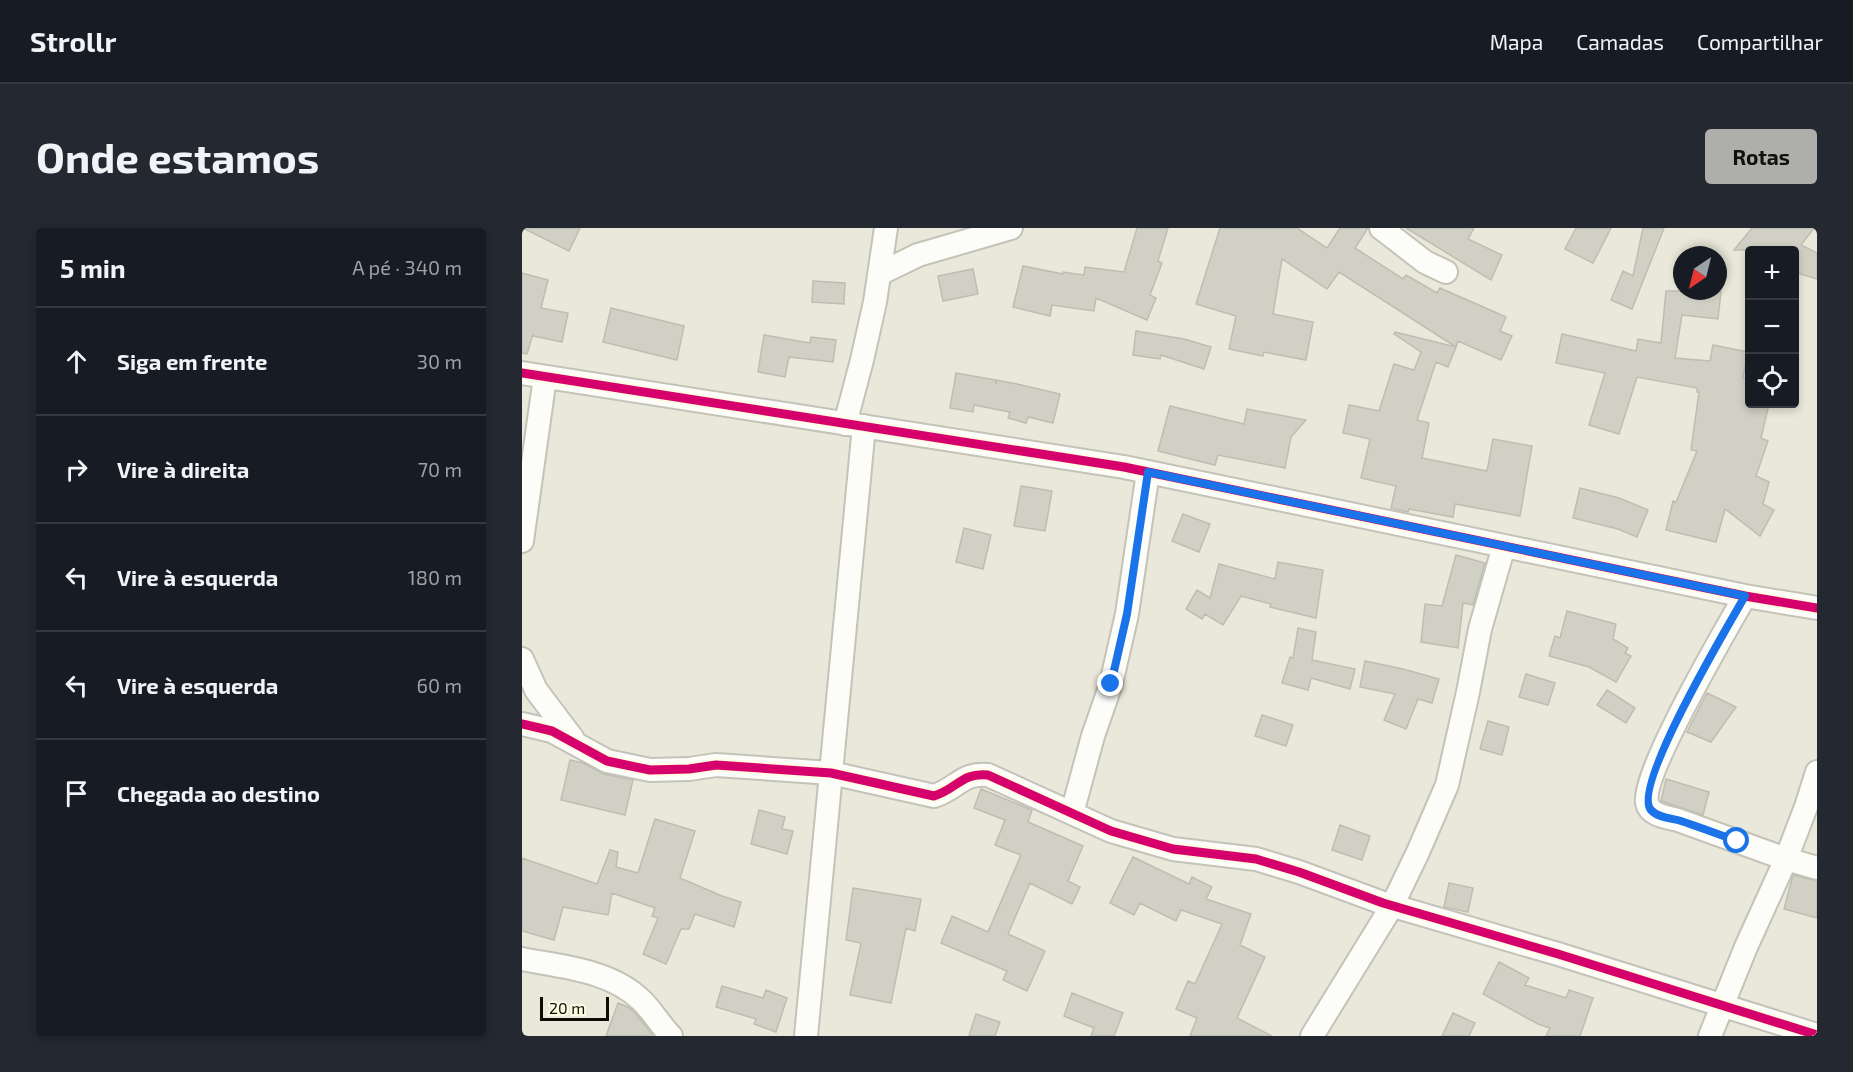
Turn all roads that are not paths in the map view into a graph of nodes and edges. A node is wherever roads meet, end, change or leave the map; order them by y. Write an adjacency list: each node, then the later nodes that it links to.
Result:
1 (886, 228): 5 (street)
2 (1011, 228): 5 (street)
3 (1381, 228): 4 (street)
4 (1446, 272)
5 (879, 274): 8 (street)
6 (522, 372): 7 (street)
7 (545, 377): 8 (street); 10 (street)
8 (855, 425): 9 (street); 18 (street)
9 (1148, 472): 11 (street); 19 (street)
10 (522, 541)
11 (1504, 546): 12 (street); 22 (street)
12 (1745, 596): 13 (street); 20 (street)
13 (1815, 610)
14 (522, 659): 16 (street)
15 (522, 724): 16 (street)
16 (575, 743): 18 (street)
17 (1817, 772): 20 (street)
18 (831, 773): 19 (street); 27 (street)
19 (1072, 813): 22 (street)
20 (1786, 859): 21 (street); 24 (street)
21 (1817, 867)
22 (1392, 906): 24 (street); 28 (street)
23 (522, 959): 26 (street)
24 (1722, 1006): 25 (street); 29 (street)
25 (1817, 1035)
26 (671, 1036)
27 (806, 1036)
28 (1312, 1036)
29 (1710, 1036)

